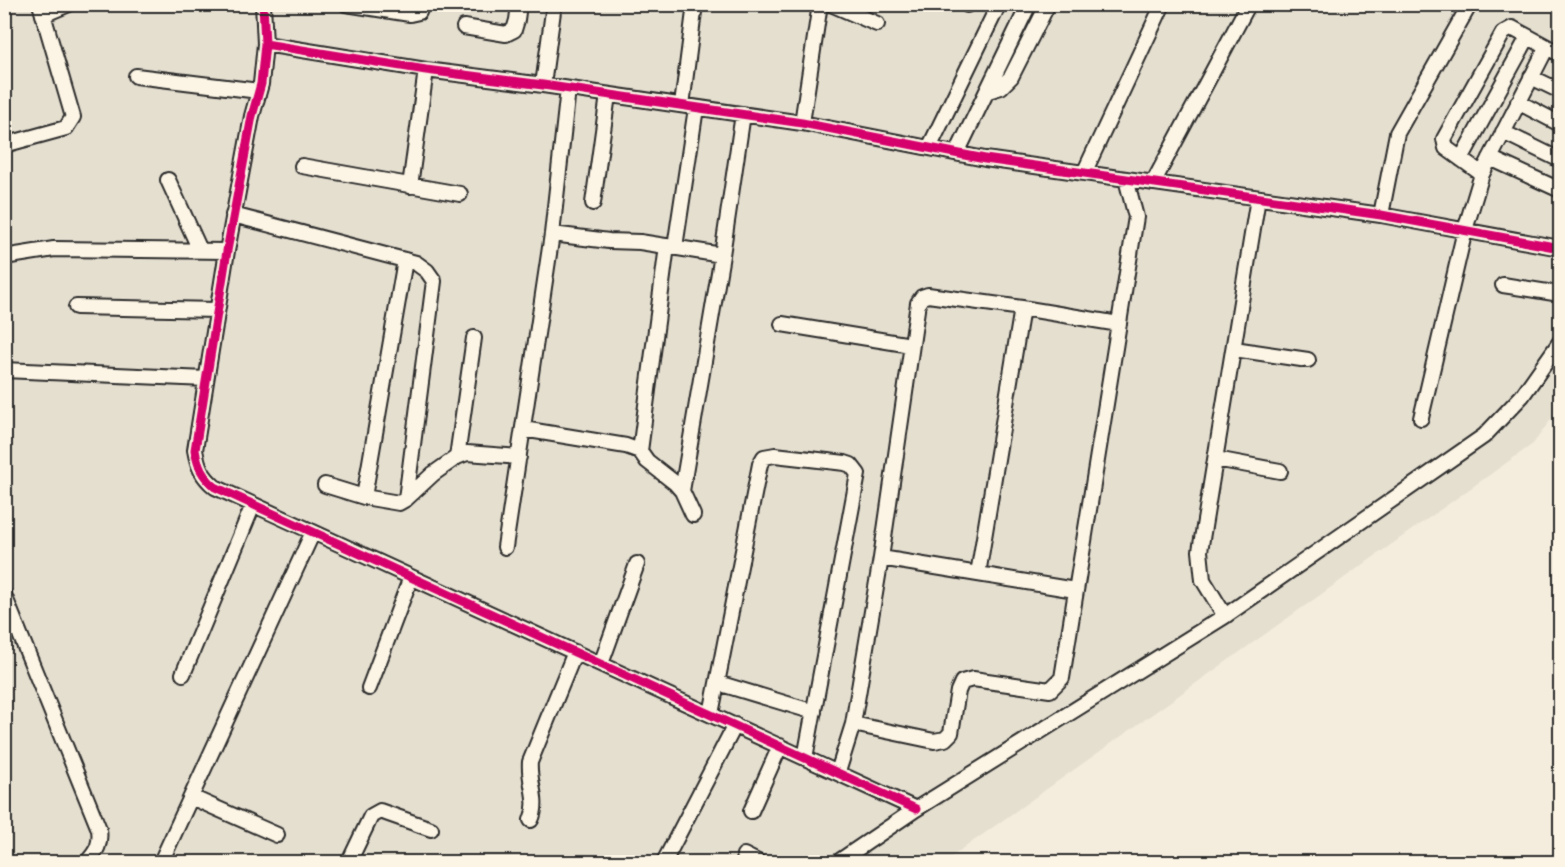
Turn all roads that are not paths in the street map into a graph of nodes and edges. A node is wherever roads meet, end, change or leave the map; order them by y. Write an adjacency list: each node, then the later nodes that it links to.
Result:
1 (69, 4): 16 (street)
2 (263, 4): 20 (street)
3 (346, 4): 4 (street)
4 (422, 4)
5 (519, 4): 18 (street)
6 (554, 4): 26 (street)
7 (695, 4): 33 (street)
8 (820, 4): 36 (street)
9 (831, 4): 17 (street)
10 (999, 4): 40 (street)
11 (1029, 4): 29 (street)
12 (1048, 4): 29 (street)
13 (1163, 4): 46 (street)
14 (1470, 4): 57 (street)
15 (1246, 9): 50 (street)
16 (42, 10): 39 (street)
17 (877, 24)
18 (464, 27)
19 (1528, 37): 21 (street); 43 (street); 43 (street)
20 (265, 44): 23 (street); 28 (street)
21 (1546, 47): 22 (street); 25 (street)
22 (1560, 54)
23 (426, 70): 26 (street); 51 (street)
24 (136, 76): 28 (street)
25 (1531, 77): 30 (street); 32 (street)
26 (543, 85): 27 (street)
27 (568, 89): 31 (street); 59 (street)
28 (259, 91): 56 (street)
29 (988, 91): 41 (street)
30 (1560, 91)
31 (608, 95): 33 (street); 55 (street)
32 (1518, 102): 37 (street); 38 (street)
33 (682, 105): 34 (street)
34 (696, 108): 35 (street); 60 (street)
35 (743, 114): 36 (street); 64 (street)
36 (802, 123): 40 (street)
37 (1560, 124)
38 (1503, 132): 42 (street); 44 (street)
39 (4, 145)
40 (929, 148): 41 (street)
41 (957, 153): 46 (street)
42 (1490, 158): 47 (street); 52 (street)
43 (1461, 159): 47 (street)
44 (1560, 160)
45 (302, 166): 51 (street)
46 (1084, 173): 48 (street)
47 (1482, 174): 58 (street)
48 (1125, 179): 50 (street); 73 (street)
49 (168, 180): 62 (street)
50 (1153, 183): 54 (street)
51 (410, 186): 53 (street)
52 (1560, 190)
53 (459, 194)
54 (1258, 198): 57 (street); 77 (street)
55 (593, 203)
56 (233, 215): 63 (street); 66 (street)
57 (1381, 215): 58 (street)
58 (1465, 230): 61 (street); 81 (street)
59 (552, 234): 60 (street); 82 (street)
60 (671, 247): 64 (street); 83 (street)
61 (1560, 248)
62 (200, 250): 63 (street); 65 (street)
63 (227, 251): 71 (street)
64 (722, 255): 89 (street)
65 (4, 257)
66 (405, 260): 90 (street); 91 (street)
67 (1503, 285): 68 (street)
68 (1560, 294)
69 (76, 307): 71 (street)
70 (1022, 309): 73 (street); 76 (street); 98 (street)
71 (217, 310): 80 (street)
72 (782, 324): 76 (street)
73 (1119, 324): 100 (street)
74 (474, 339): 84 (street)
75 (1560, 342): 102 (street)
76 (911, 345): 96 (street)
77 (1234, 349): 78 (street); 86 (street)
78 (1308, 360)
79 (4, 370): 80 (street)
80 (206, 379): 92 (street)
81 (1421, 418)
82 (523, 429): 83 (street); 85 (street)
83 (640, 451): 89 (street)
84 (457, 457): 85 (street); 91 (street)
85 (519, 457): 95 (street)
86 (1216, 459): 87 (street); 102 (street)
87 (1280, 471)
88 (325, 485): 90 (street)
89 (682, 491): 93 (street)
90 (364, 497): 91 (street)
91 (406, 499)
92 (253, 505): 94 (street); 105 (street)
93 (693, 515)
94 (313, 532): 99 (street); 115 (street)
95 (506, 547)
96 (881, 558): 98 (street); 110 (street)
97 (637, 564): 104 (street)
98 (978, 574): 100 (street)
99 (411, 577): 103 (street); 107 (street)
100 (1076, 590): 110 (street)
101 (4, 596): 122 (street)
102 (1225, 616): 116 (street)
103 (575, 652): 104 (street); 118 (street)
104 (601, 664): 109 (street)
105 (183, 674)
106 (718, 683): 108 (street); 108 (street); 109 (street)
107 (369, 688)
108 (814, 712): 113 (street)
109 (711, 714): 111 (street)
110 (853, 724): 114 (street)
111 (735, 725): 112 (street); 125 (street)
112 (780, 746): 113 (street); 117 (street)
113 (805, 758): 114 (street)
114 (838, 772): 116 (street)
115 (191, 797): 120 (street); 123 (street)
116 (916, 809): 127 (street)
117 (751, 812)
118 (531, 820)
119 (431, 829): 124 (street)
120 (277, 835)
121 (744, 855): 126 (street)
122 (87, 862)
123 (161, 862)
124 (349, 862)
125 (664, 862)
126 (758, 862)
127 (838, 862)

